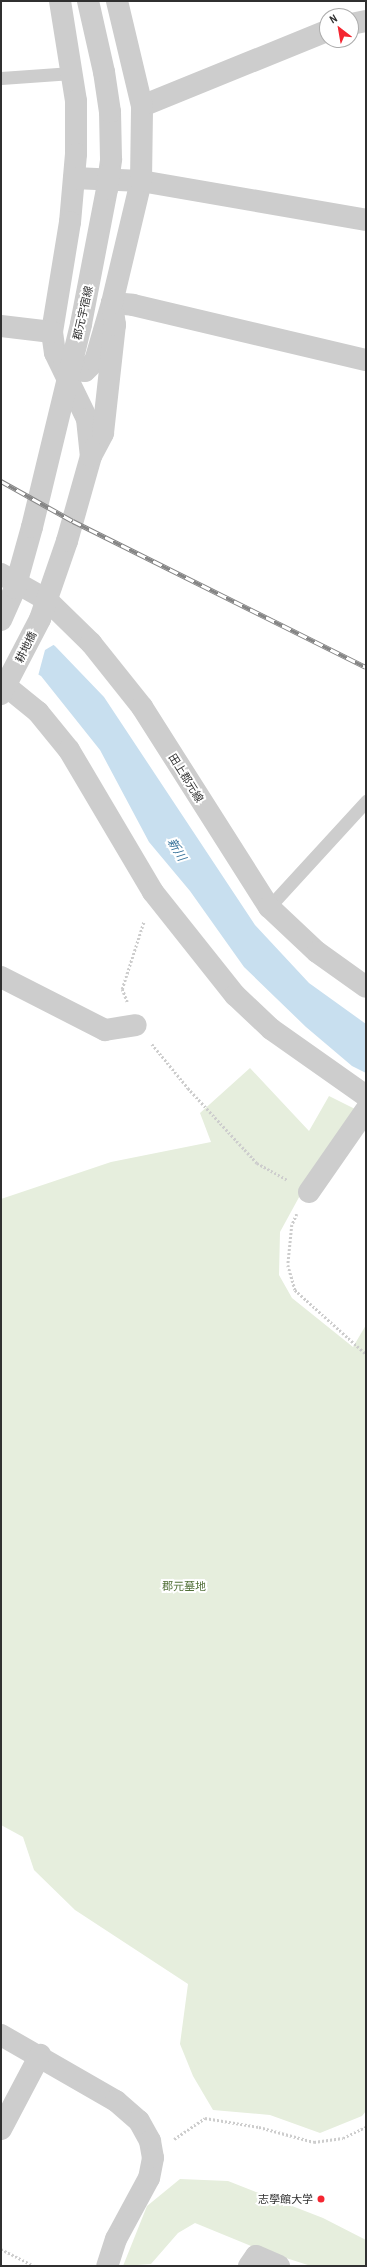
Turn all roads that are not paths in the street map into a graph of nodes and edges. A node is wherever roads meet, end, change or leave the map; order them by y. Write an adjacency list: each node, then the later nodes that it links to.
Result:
1 (60, 1): 5 (street)
2 (88, 1): 19 (street, 郡元宇宿線)
3 (117, 1): 7 (street)
4 (319, 34): 7 (street)
5 (72, 73): 6 (lane); 8 (street)
6 (1, 78)
7 (142, 106): 9 (street)
8 (74, 178): 9 (street); 13 (street)
9 (141, 181): 10 (street); 11 (street)
10 (366, 220)
11 (112, 303): 14 (street); 15 (street); 16 (street)
12 (1, 326): 13 (street)
13 (52, 332): 15 (street)
14 (366, 360)
15 (63, 367): 16 (street)
16 (91, 456): 18 (street, 耕地橋)
17 (1, 574): 18 (street, 田上郡元線)
18 (43, 610): 20 (street, 耕地橋); 22 (street, 田上郡元線)
19 (1, 620)
20 (5, 684): 26 (street)
21 (366, 801): 22 (lane)
22 (269, 907): 24 (street, 田上郡元線)
23 (1, 978): 25 (street)
24 (366, 987)
25 (136, 1025)
26 (366, 1096)
27 (366, 1110): 28 (street)
28 (309, 1192)
29 (1, 2034): 30 (street)
30 (40, 2055): 31 (street); 32 (street)
31 (1, 2129)
32 (107, 2266)
33 (249, 2266): 34 (street)
34 (279, 2266)

